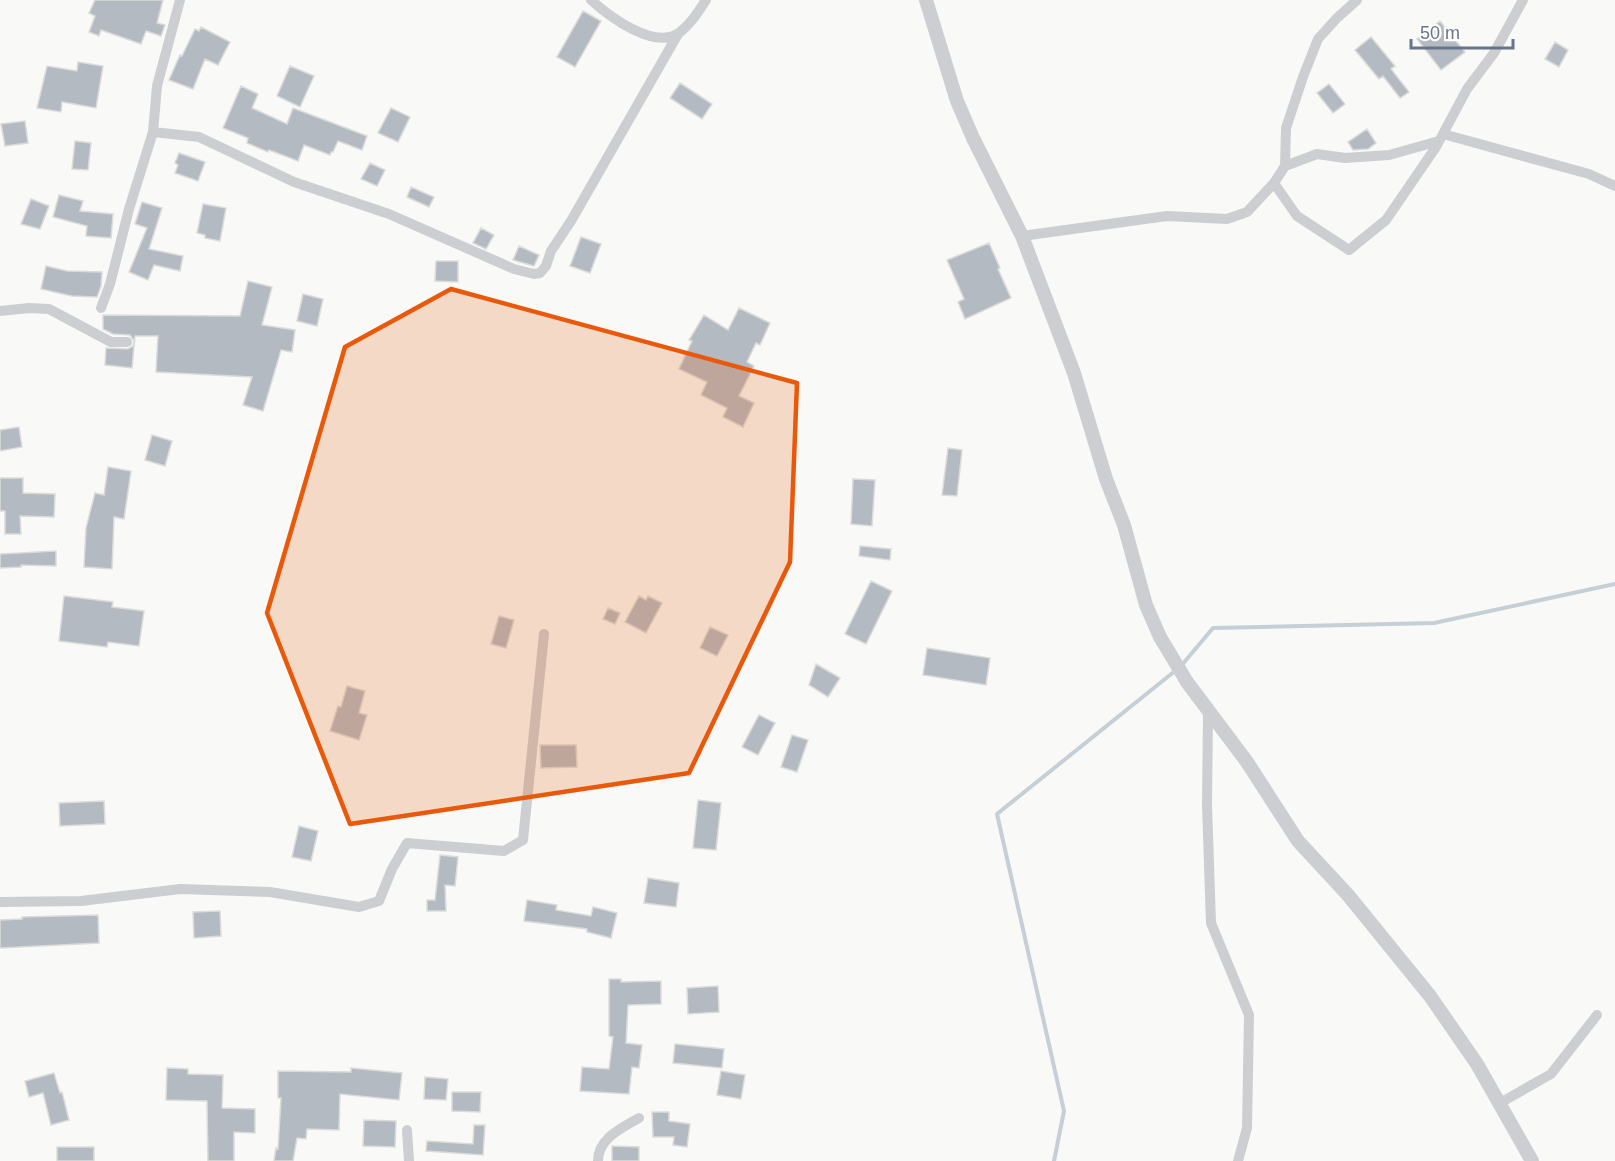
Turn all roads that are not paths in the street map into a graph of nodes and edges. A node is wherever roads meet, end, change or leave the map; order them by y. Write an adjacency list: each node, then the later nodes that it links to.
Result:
1 (180, 0): 8 (street)
2 (591, 0): 7 (street)
3 (706, 0): 7 (street)
4 (926, 0): 13 (street)
5 (1358, 0): 10 (street)
6 (1523, 0): 9 (street)
7 (678, 34): 8 (street)
8 (153, 132): 14 (street)
9 (1441, 138): 10 (street); 11 (street); 12 (street)
10 (1285, 166): 11 (street)
11 (1274, 183): 13 (street)
12 (1615, 186)
13 (1022, 236): 18 (street)
14 (101, 308)
15 (0, 311): 16 (street)
16 (127, 342)
17 (544, 634): 19 (street)
18 (1208, 712): 21 (street); 26 (street)
19 (0, 902)
20 (1597, 1015): 21 (street)
21 (1500, 1103): 27 (street)
22 (639, 1118): 25 (street)
23 (407, 1130): 24 (street)
24 (409, 1161)
25 (598, 1161)
26 (1238, 1161)
27 (1533, 1161)

